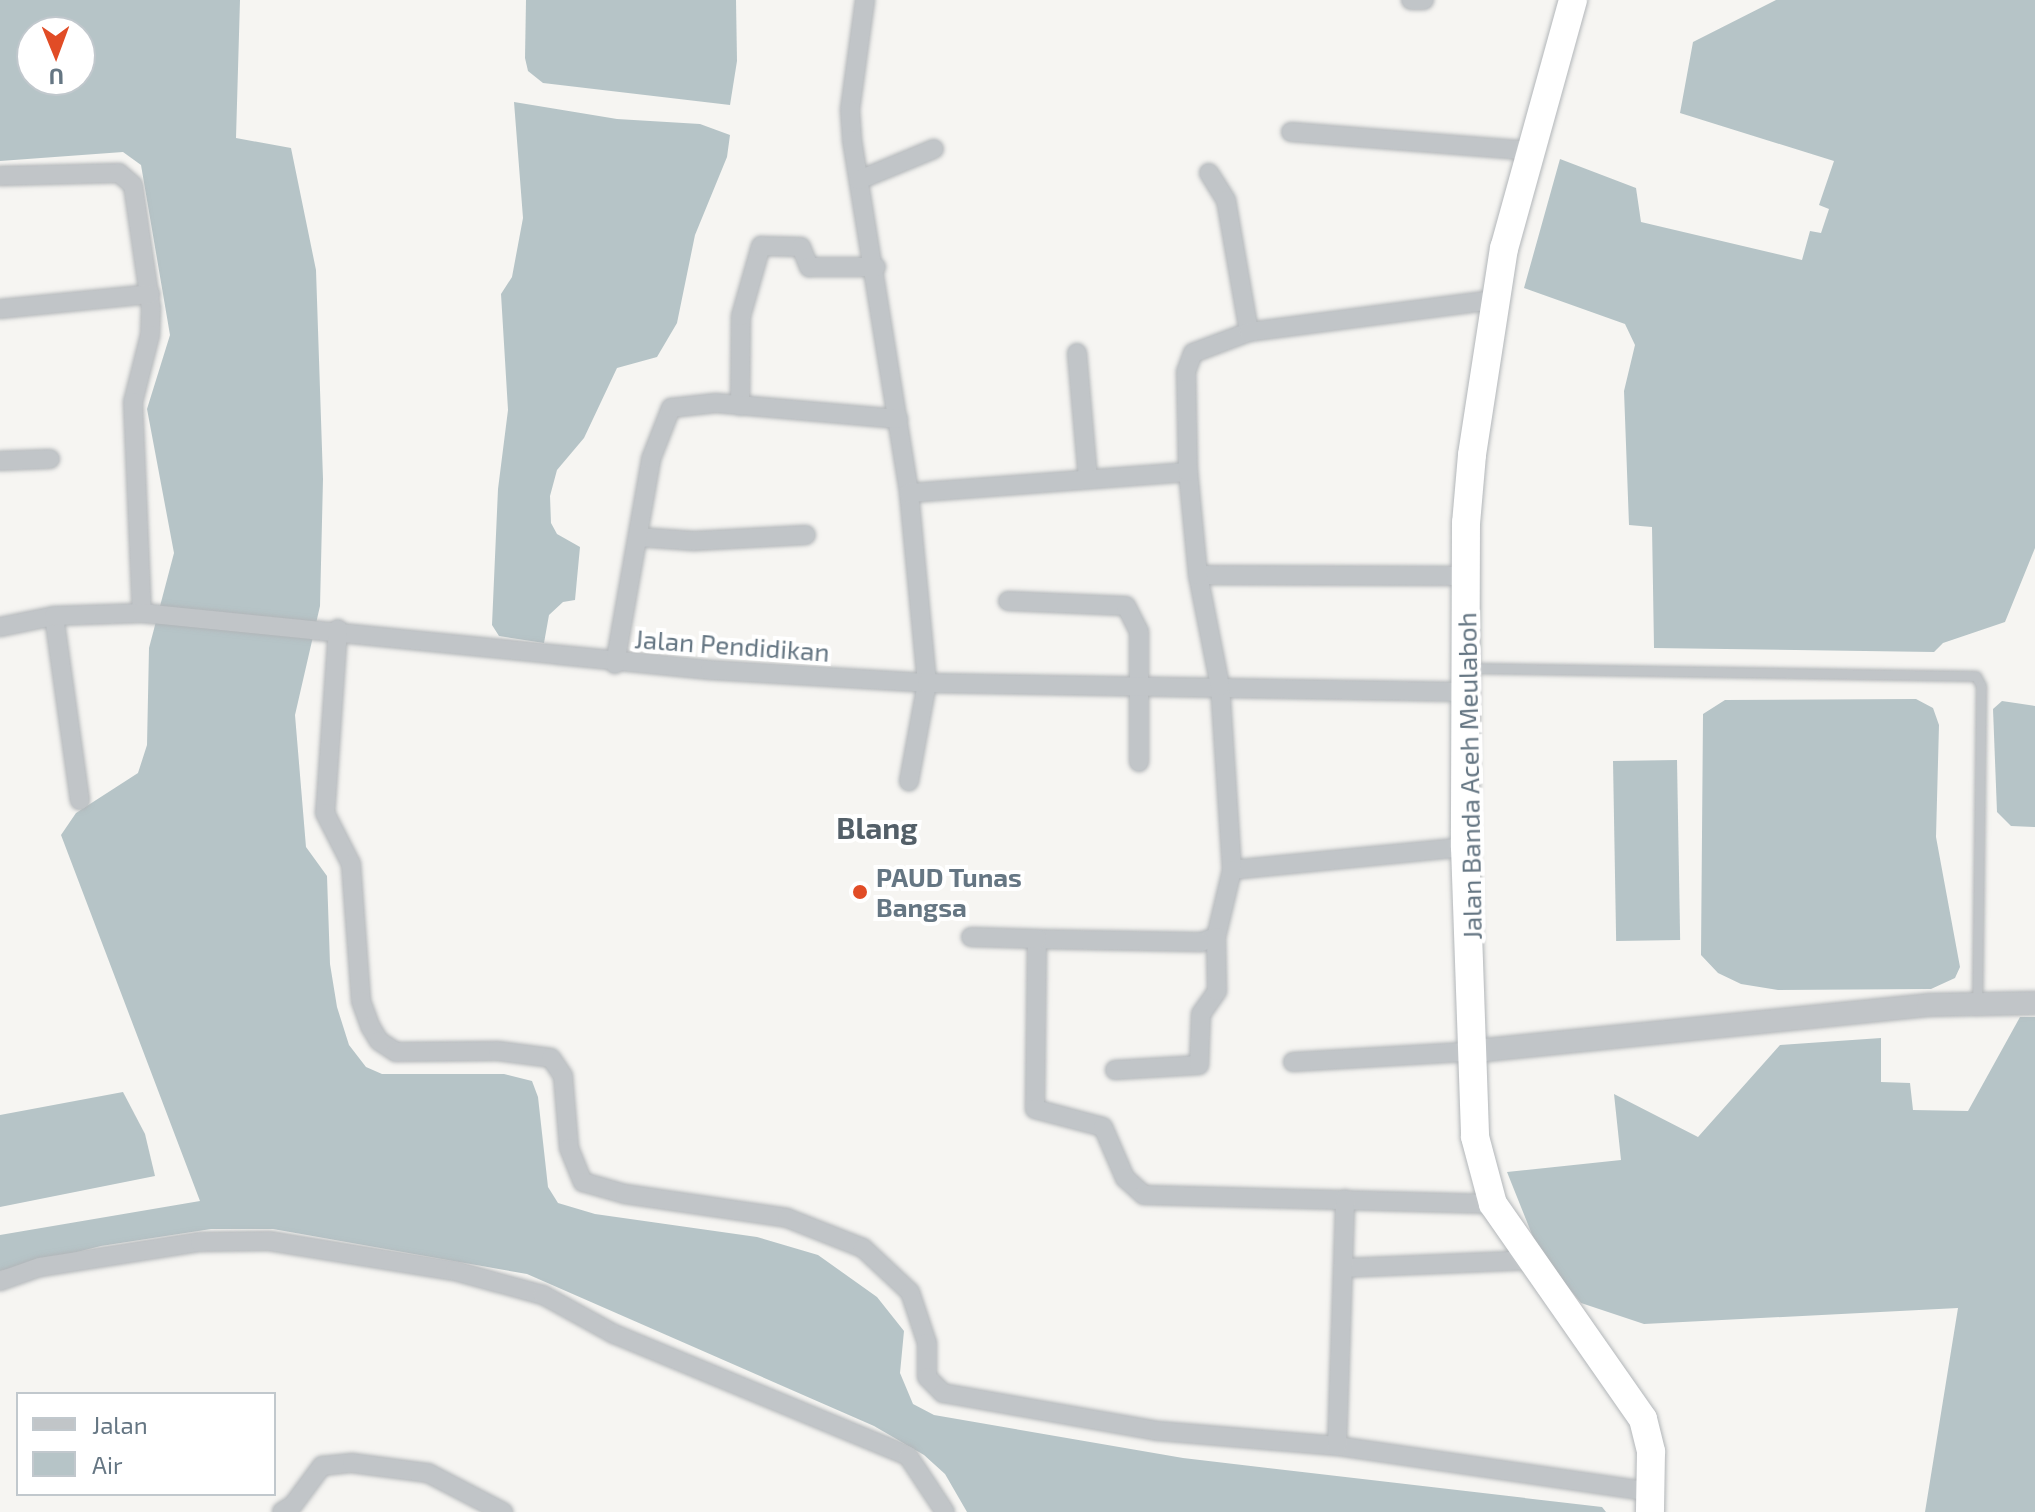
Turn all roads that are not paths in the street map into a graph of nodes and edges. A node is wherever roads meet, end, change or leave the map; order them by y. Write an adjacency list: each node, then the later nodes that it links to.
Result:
1 (865, 0): 10 (street)
2 (1411, 0): 3 (street)
3 (1424, 0)
4 (1573, 0): 7 (highway, Jalan Banda Aceh Meulaboh)
5 (1291, 132): 7 (street)
6 (934, 149): 10 (street)
7 (1531, 151): 13 (highway, Jalan Banda Aceh Meulaboh)
8 (1209, 173): 15 (street)
9 (0, 176): 12 (street)
10 (859, 180): 11 (street)
11 (876, 267): 17 (street); 18 (street)
12 (150, 294): 14 (street); 29 (street)
13 (1493, 300): 15 (street); 27 (highway, Jalan Banda Aceh Meulaboh)
14 (0, 309)
15 (1249, 332): 21 (street)
16 (1077, 353): 22 (street)
17 (740, 406): 18 (street); 25 (street)
18 (898, 419): 23 (street)
19 (50, 459): 20 (street)
20 (0, 461)
21 (1188, 472): 22 (street); 26 (street)
22 (1088, 478): 23 (street)
23 (909, 493): 35 (street)
24 (806, 535): 25 (street)
25 (638, 537): 33 (street)
26 (1198, 575): 27 (street); 37 (street)
27 (1467, 576): 34 (highway, Jalan Banda Aceh Meulaboh)
28 (1008, 601): 36 (street)
29 (144, 613): 30 (street, Jalan Pendidikan); 32 (street, Jalan Pendidikan)
30 (54, 616): 31 (street, Jalan Pendidikan); 40 (street)
31 (0, 627)
32 (332, 629): 33 (street, Jalan Pendidikan); 56 (street)
33 (615, 664): 35 (street, Jalan Pendidikan)
34 (1465, 680): 37 (street, Jalan Pendidikan); 41 (highway, Jalan Banda Aceh Meulaboh); 46 (lane)
35 (927, 683): 36 (street, Jalan Pendidikan); 39 (street)
36 (1140, 685): 37 (street, Jalan Pendidikan); 38 (street)
37 (1220, 686): 42 (street)
38 (1139, 762)
39 (909, 781)
40 (80, 800)
41 (1465, 847): 42 (street); 48 (highway, Jalan Banda Aceh Meulaboh)
42 (1232, 870): 44 (street)
43 (971, 937): 45 (street)
44 (1216, 937): 45 (street); 50 (street)
45 (1037, 939): 51 (street)
46 (1977, 1002): 47 (street); 48 (street)
47 (2035, 1003)
48 (1476, 1051): 49 (street); 52 (highway, Jalan Banda Aceh Meulaboh)
49 (1293, 1062)
50 (1115, 1070)
51 (1345, 1199): 52 (street); 54 (street)
52 (1493, 1204): 53 (highway, Jalan Banda Aceh Meulaboh)
53 (1532, 1260): 54 (street); 57 (highway, Jalan Banda Aceh Meulaboh)
54 (1343, 1268): 56 (street)
55 (0, 1281): 60 (street)
56 (1337, 1446): 57 (street)
57 (1650, 1502)
58 (282, 1512): 59 (street)
59 (503, 1512)
60 (945, 1512)

